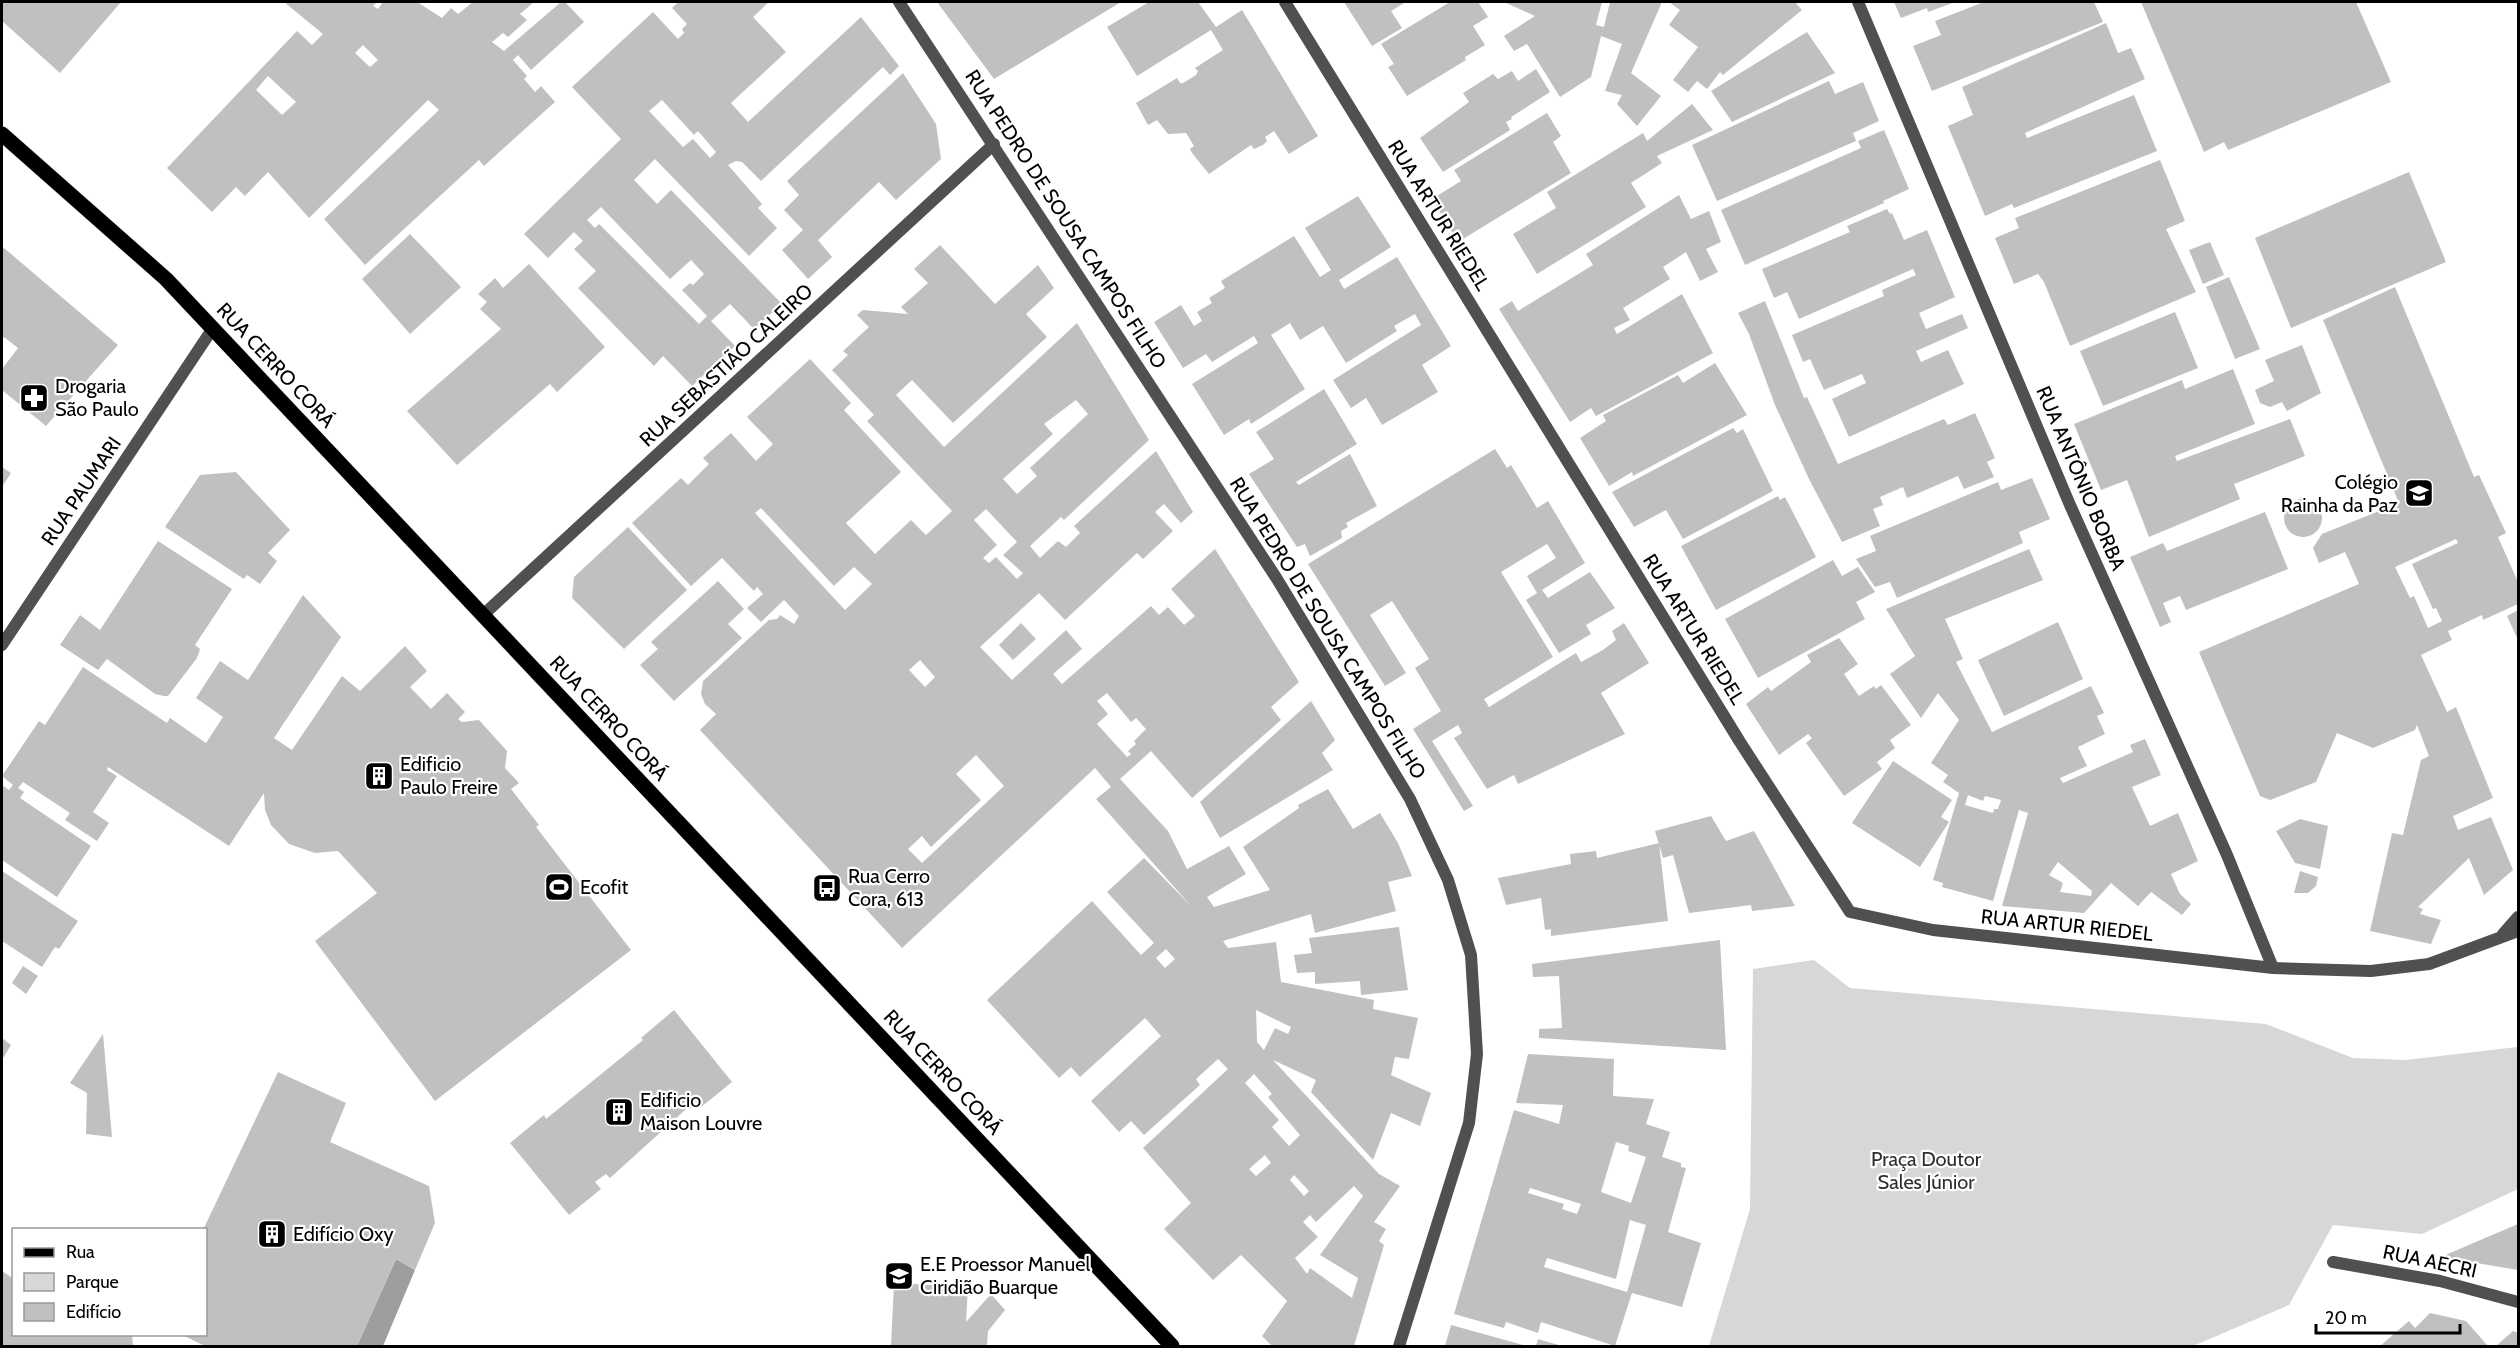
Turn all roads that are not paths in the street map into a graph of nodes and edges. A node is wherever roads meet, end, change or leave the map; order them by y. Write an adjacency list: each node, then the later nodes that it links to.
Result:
1 (899, 2): 5 (street, RUA PEDRO DE SOUSA CAMPOS FILHO)
2 (1285, 2): 12 (street, RUA ARTUR RIEDEL)
3 (1858, 2): 12 (street, RUA ANTÔNIO BORBA)
4 (2, 134): 6 (main road, RUA CERRO CORÁ)
5 (994, 144): 7 (street, RUA SEBASTIÃO CALEIRO); 16 (street, RUA PEDRO DE SOUSA CAMPOS FILHO)
6 (213, 328): 7 (main road, RUA CERRO CORÁ); 8 (street, RUA PAUMARI)
7 (483, 615): 15 (main road, RUA CERRO CORÁ)
8 (2, 645)
9 (2518, 917): 11 (street)
10 (2518, 931): 11 (street, RUA ARTUR RIEDEL)
11 (2502, 935): 12 (street, RUA ARTUR RIEDEL)
12 (2273, 968)
13 (2333, 1262): 14 (street, RUA AECRI)
14 (2518, 1302)
15 (1172, 1347)
16 (1399, 1347)

